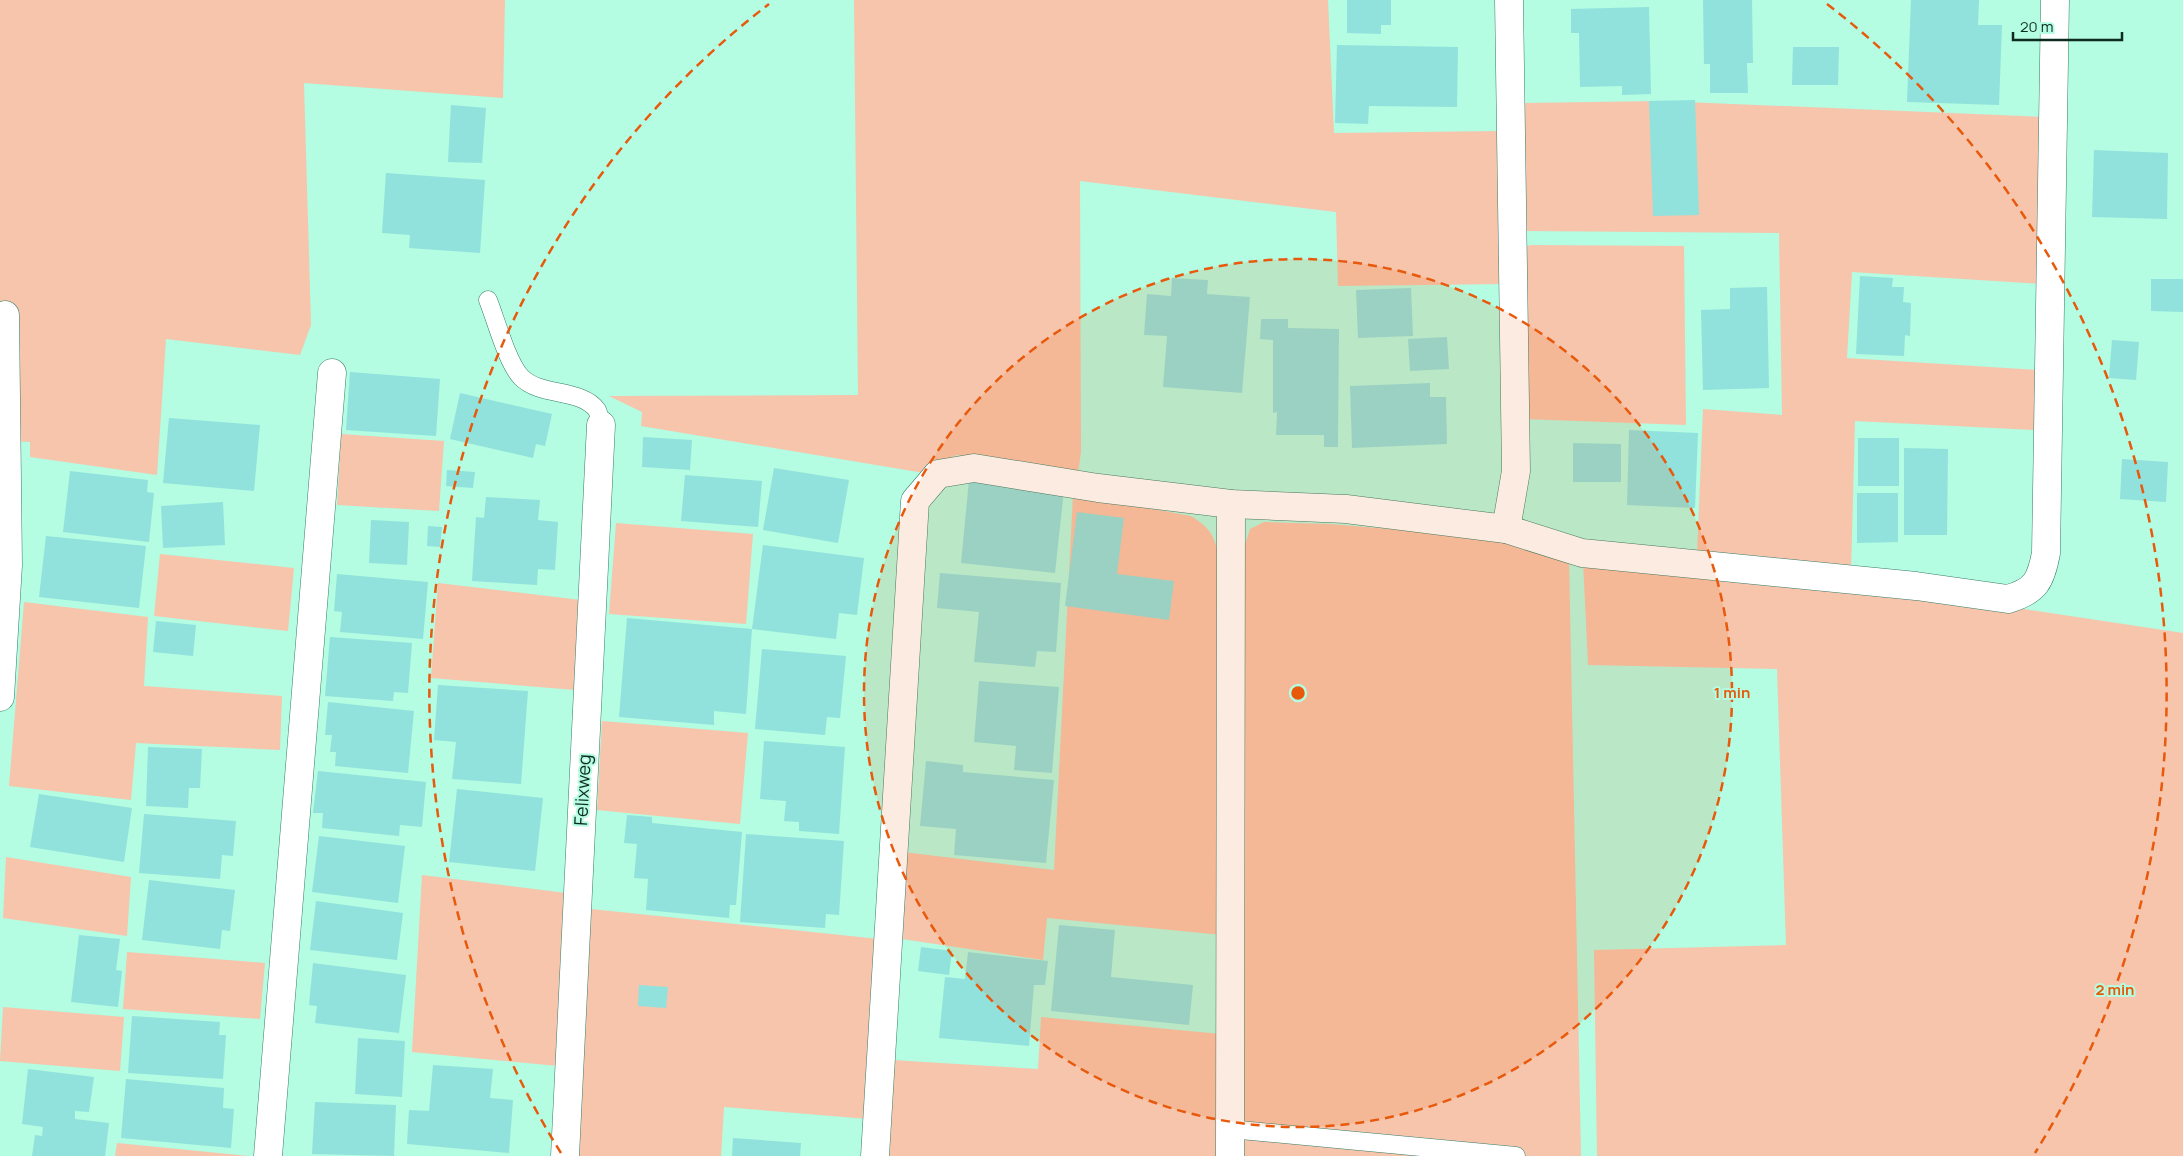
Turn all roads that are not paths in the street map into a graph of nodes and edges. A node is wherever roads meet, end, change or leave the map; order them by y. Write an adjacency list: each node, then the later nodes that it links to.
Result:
1 (1509, 0): 8 (street)
2 (2055, 0): 8 (street)
3 (488, 300): 6 (lane)
4 (5, 315): 9 (street)
5 (332, 373): 11 (street)
6 (601, 425): 12 (street, Felixweg)
7 (1231, 504): 8 (street); 10 (street); 13 (street)
8 (1506, 529)
9 (0, 698)
10 (1230, 1129): 14 (street); 15 (lane)
11 (268, 1156)
12 (565, 1156)
13 (875, 1156)
14 (1230, 1156)
15 (1516, 1156)

